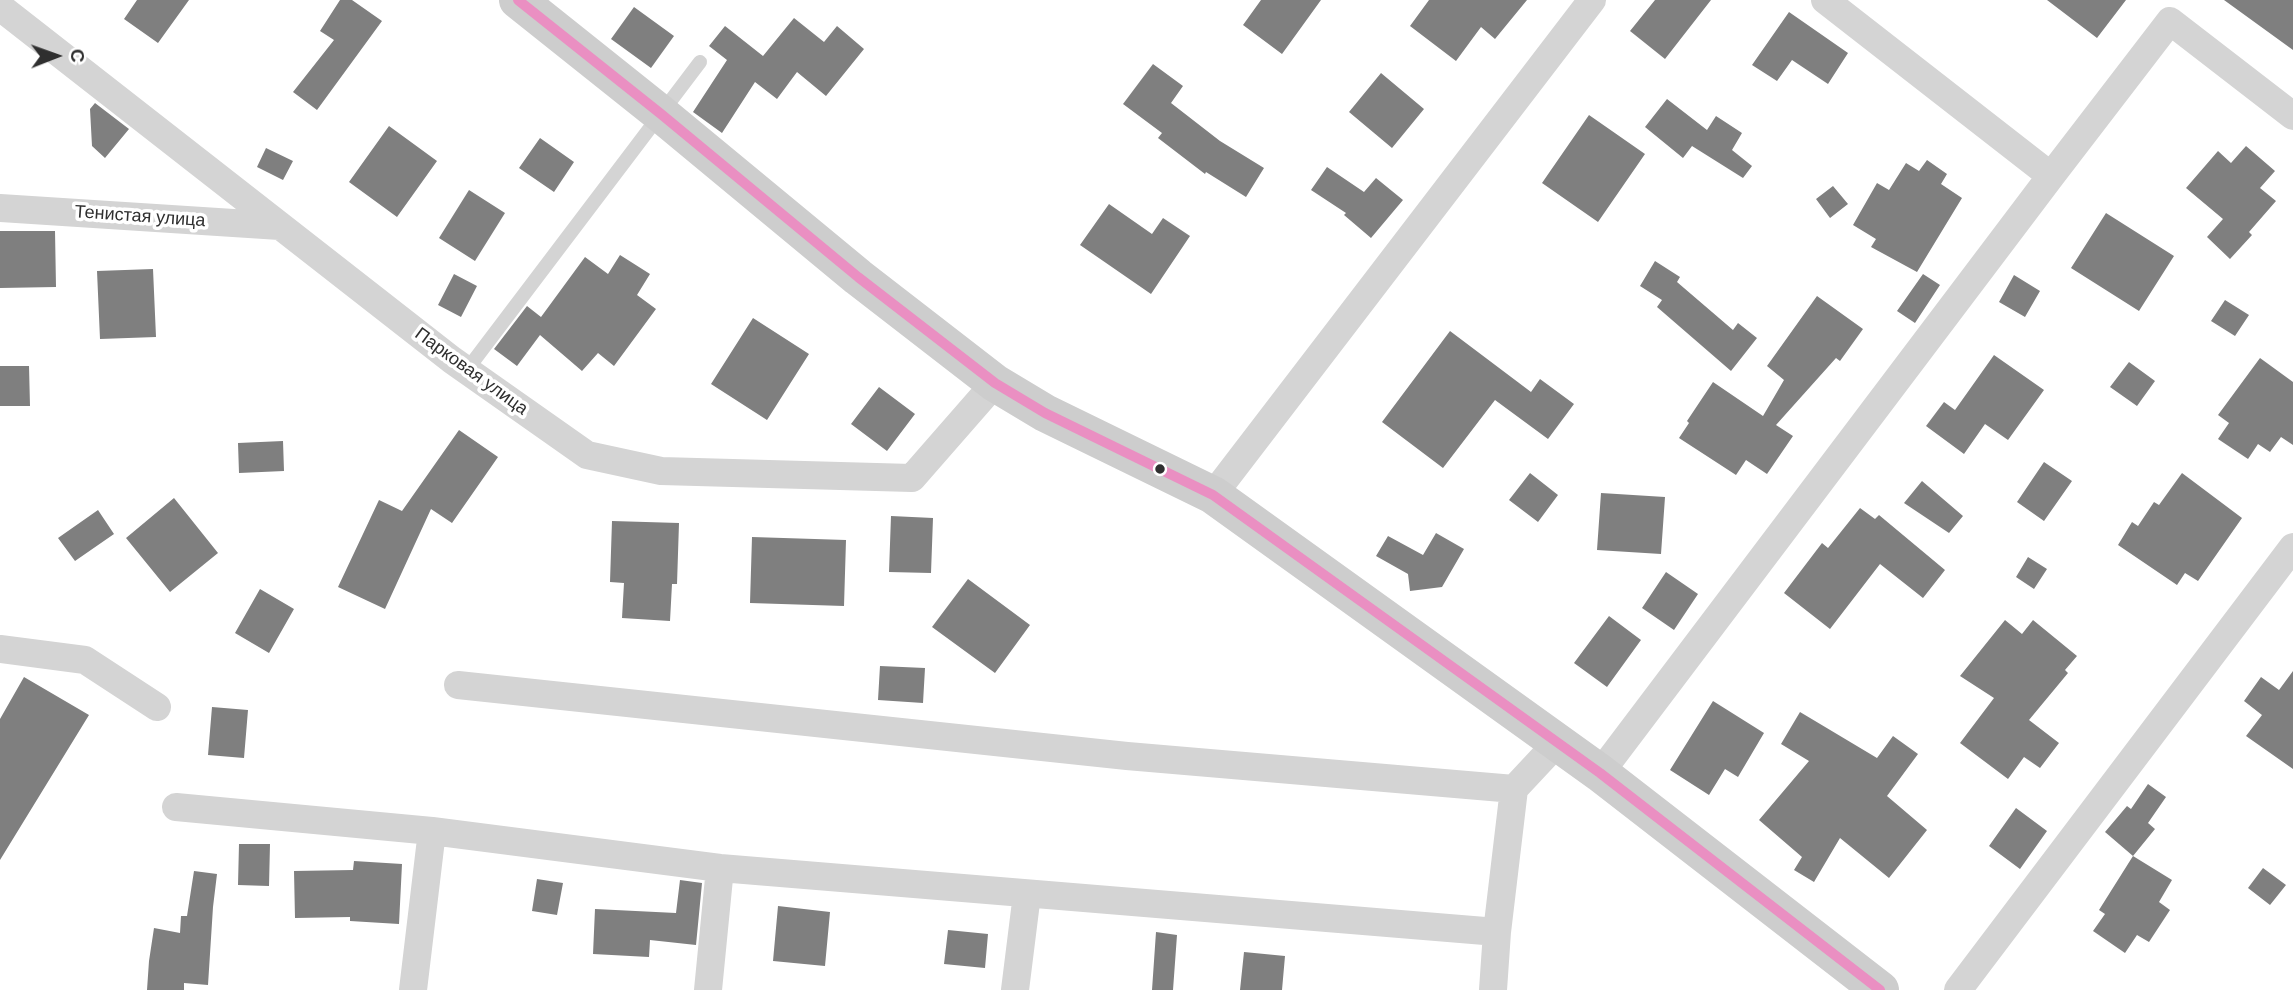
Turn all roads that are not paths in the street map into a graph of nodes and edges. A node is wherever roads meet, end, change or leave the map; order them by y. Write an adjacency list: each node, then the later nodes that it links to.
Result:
1 (518, 0): 6 (street)
2 (1592, 0): 13 (street)
3 (1825, 0): 8 (street)
4 (0, 7): 10 (street, Парковая улица)
5 (701, 62): 6 (lane)
6 (661, 114): 11 (lane); 12 (street)
7 (2293, 116): 8 (street)
8 (2051, 176): 19 (street)
9 (0, 208): 10 (street, Тенистая улица)
10 (280, 226): 11 (street, Парковая улица)
11 (467, 370): 12 (street, Парковая улица)
12 (995, 383): 13 (street)
13 (1213, 495): 18 (street)
14 (2293, 547): 31 (street)
15 (0, 649): 17 (street)
16 (458, 685): 20 (street)
17 (157, 707)
18 (1557, 743): 19 (street); 20 (street)
19 (1600, 773): 30 (street)
20 (1514, 789): 25 (street)
21 (176, 807): 22 (street)
22 (432, 831): 23 (street); 26 (street)
23 (720, 868): 24 (street); 27 (street)
24 (1027, 894): 25 (street); 28 (street)
25 (1497, 932): 29 (street)
26 (413, 990)
27 (708, 990)
28 (1015, 990)
29 (1493, 990)
30 (1880, 990)
31 (1958, 990)

